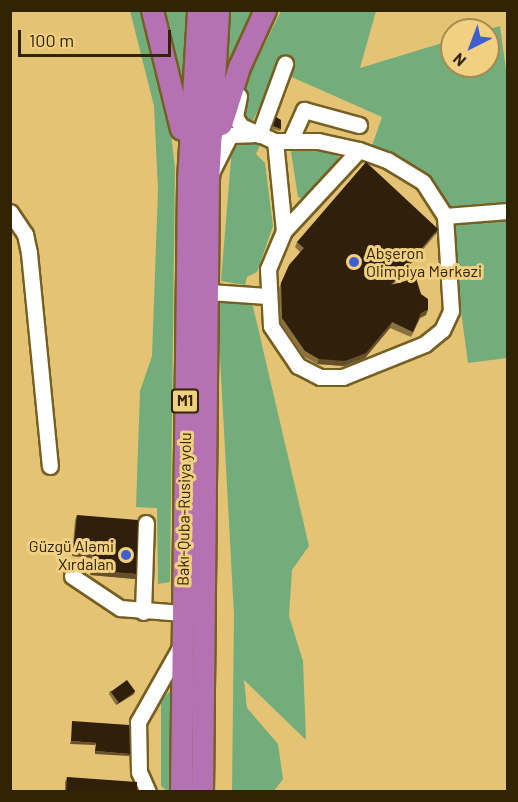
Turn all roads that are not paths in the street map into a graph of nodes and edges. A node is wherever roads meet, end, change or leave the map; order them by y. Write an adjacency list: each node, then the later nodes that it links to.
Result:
1 (152, 10): 12 (highway)
2 (198, 10): 12 (highway, Bakı-Quba-Rusiya yolu / M1)
3 (218, 10): 12 (highway, Bakı-Quba-Rusiya yolu / M1)
4 (265, 10): 12 (highway)
5 (276, 10): 8 (lane)
6 (285, 63): 8 (lane)
7 (359, 125): 9 (lane)
8 (259, 135): 10 (lane); 12 (lane)
9 (291, 139): 10 (lane); 11 (lane)
10 (274, 141): 16 (lane)
11 (359, 150): 15 (lane); 16 (lane)
12 (198, 180): 17 (highway, Bakı-Quba-Rusiya yolu / M1); 23 (highway, Bakı-Quba-Rusiya yolu / M1)
13 (507, 211): 15 (lane)
14 (10, 212): 19 (lane)
15 (445, 216): 18 (lane)
16 (284, 231): 18 (lane)
17 (209, 292): 18 (lane); 27 (highway, Bakı-Quba-Rusiya yolu / M1)
18 (267, 296)
19 (50, 466)
20 (146, 523): 22 (lane)
21 (72, 576): 22 (lane)
22 (143, 612): 23 (lane)
23 (182, 613): 24 (highway, Bakı-Quba-Rusiya yolu / M1)
24 (182, 644): 25 (lane); 26 (highway, Bakı-Quba-Rusiya yolu / M1)
25 (148, 792)
26 (181, 792)
27 (202, 792)

